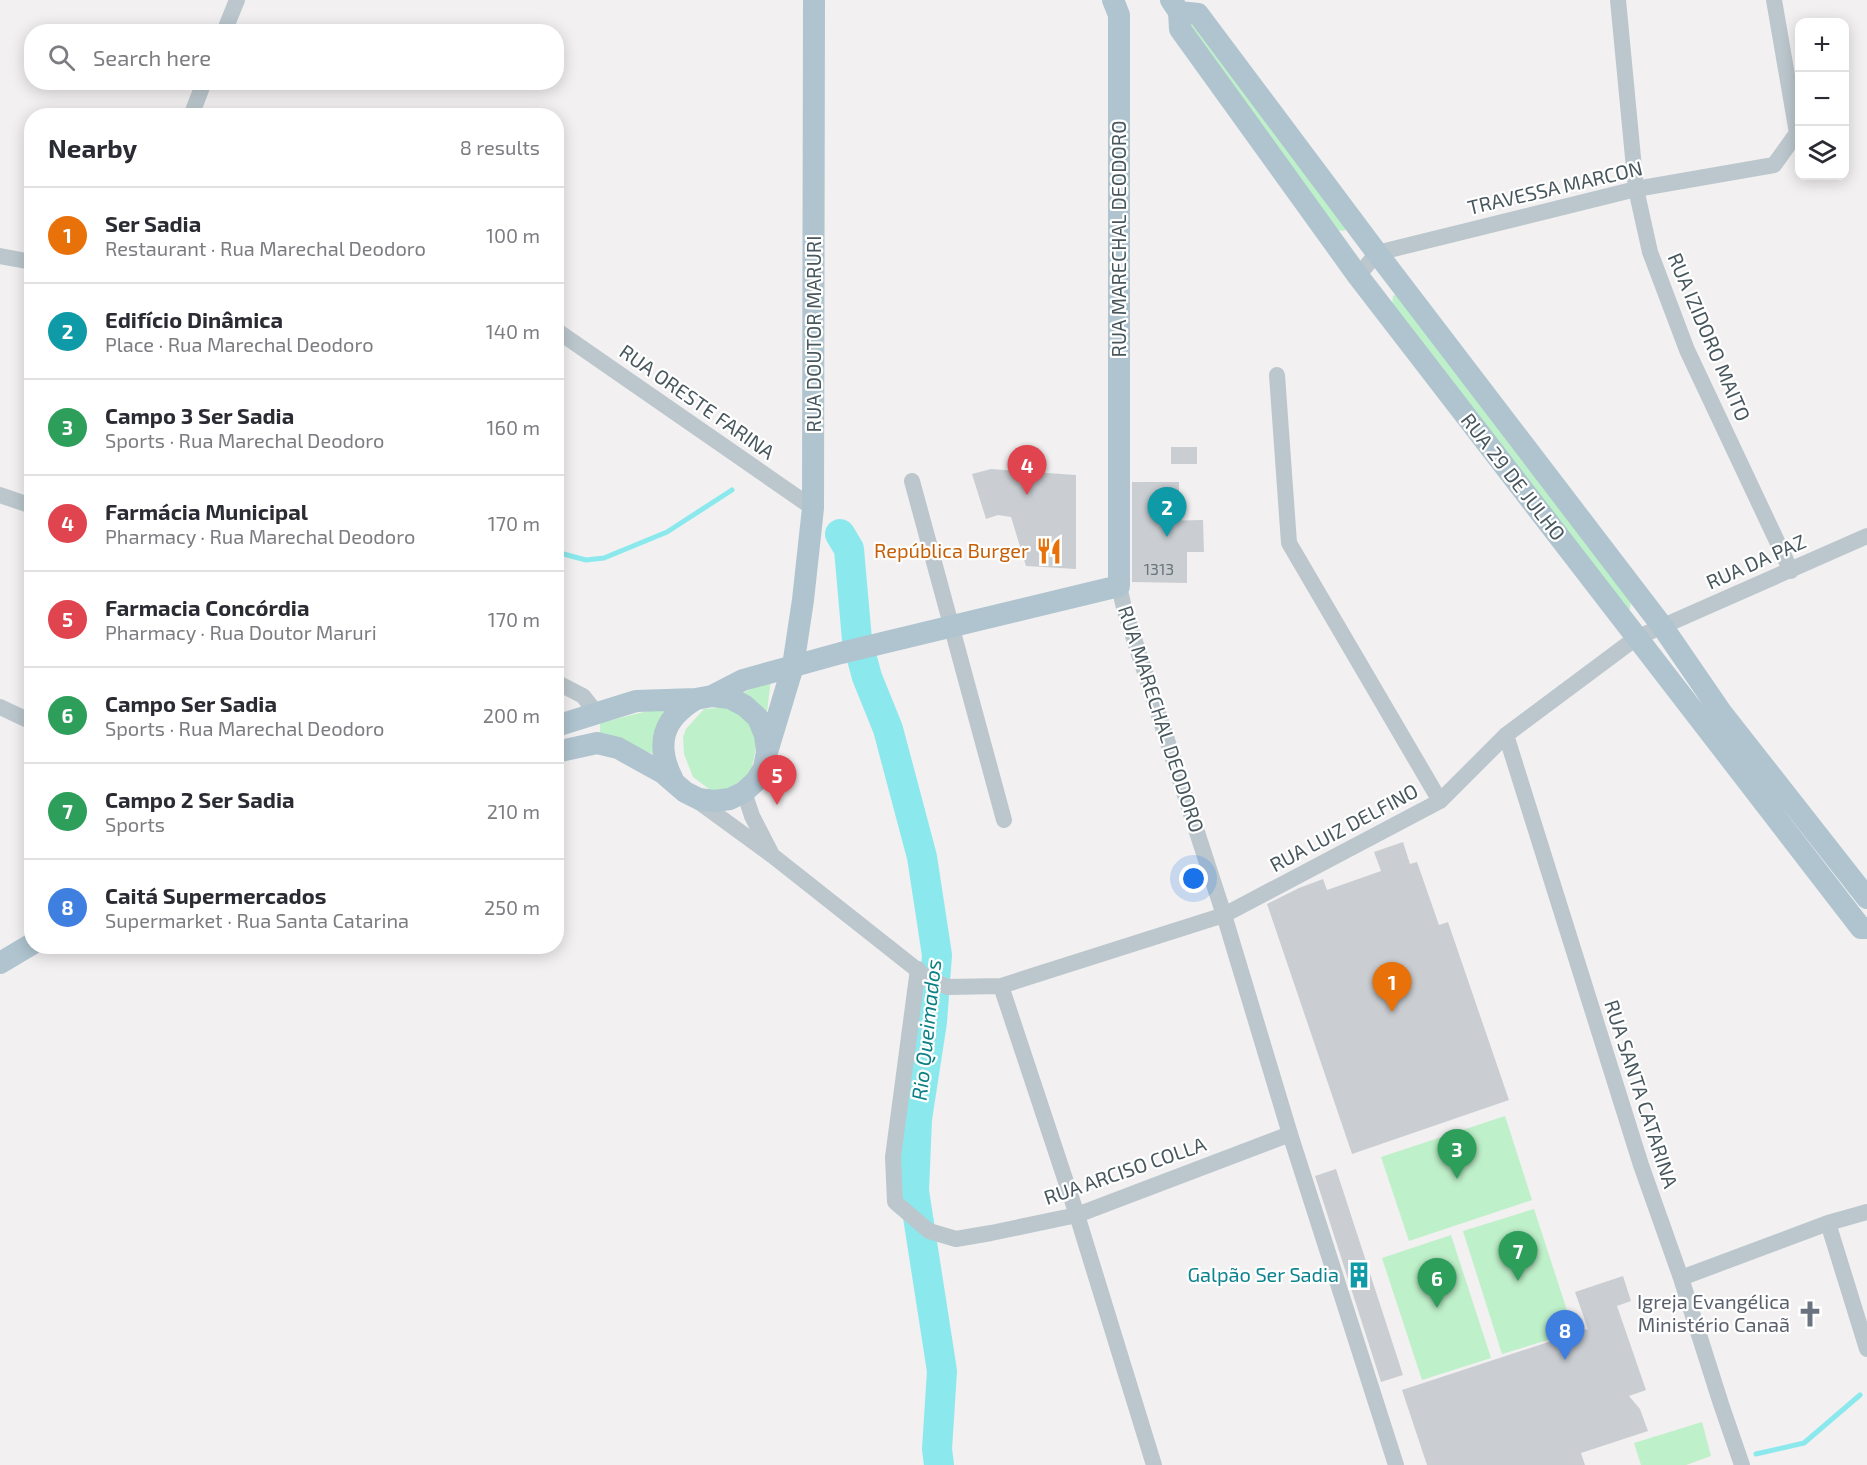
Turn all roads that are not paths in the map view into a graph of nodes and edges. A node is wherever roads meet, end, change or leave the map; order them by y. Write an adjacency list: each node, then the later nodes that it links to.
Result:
1 (237, 0): 7 (street)
2 (814, 0): 20 (main road, RUA DOUTOR MARURI)
3 (1618, 0): 10 (street, RUA IZIDORO MAITO)
4 (1774, 0): 10 (street, TRAVESSA MARCON)
5 (1121, 5): 23 (main road, RUA MARECHAL DEODORO)
6 (1175, 6): 11 (main road, RUA 29 DE JULHO); 14 (main road, RUA 29 DE JULHO)
7 (227, 24)
8 (201, 90): 9 (street)
9 (195, 108)
10 (1636, 189): 11 (street, TRAVESSA MARCON); 22 (street, RUA IZIDORO MAITO)
11 (1377, 253): 14 (street); 25 (main road, RUA 29 DE JULHO)
12 (0, 256): 13 (street)
13 (24, 260)
14 (1358, 276): 26 (main road, RUA 29 DE JULHO)
15 (564, 336): 20 (street, RUA ORESTE FARINA)
16 (1277, 375): 40 (street)
17 (912, 481): 24 (street)
18 (0, 495): 19 (street)
19 (24, 503)
20 (813, 508): 27 (main road, RUA DOUTOR MARURI)
21 (1867, 536): 22 (street, RUA DA PAZ)
22 (1791, 571): 25 (street, RUA DA PAZ)
23 (1119, 586): 24 (main road); 44 (street, RUA MARECHAL DEODORO)
24 (952, 625): 27 (main road); 41 (street)
25 (1662, 626): 26 (street, RUA LUIZ DELFINO); 43 (main road, RUA 29 DE JULHO)
26 (1636, 638): 34 (street, RUA LUIZ DELFINO); 45 (main road, RUA 29 DE JULHO)
27 (793, 666): 29 (main road); 37 (main road, RUA DOUTOR MARURI)
28 (564, 686): 31 (street)
29 (704, 698): 31 (main road); 37 (main road); 38 (main road)
30 (0, 707): 32 (street)
31 (598, 715): 33 (main road); 35 (main road)
32 (24, 718)
33 (564, 724)
34 (1506, 735): 40 (street, RUA LUIZ DELFINO); 54 (street, RUA SANTA CATARINA)
35 (597, 743): 36 (main road); 38 (main road)
36 (564, 750)
37 (767, 752): 39 (main road)
38 (679, 786): 39 (main road); 42 (street)
39 (744, 792): 42 (street)
40 (1440, 801): 44 (street, RUA LUIZ DELFINO)
41 (1004, 820)
42 (773, 856): 48 (street)
43 (1867, 898)
44 (1224, 915): 49 (street, RUA LUIZ DELFINO); 50 (street, RUA MARECHAL DEODORO)
45 (1867, 928)
46 (24, 949): 47 (main road)
47 (0, 963)
48 (918, 969): 49 (street, RUA LUIZ DELFINO); 52 (street, RUA ARCISO COLLA)
49 (1001, 986): 52 (street)
50 (1290, 1134): 52 (street, RUA ARCISO COLLA); 57 (street, RUA MARECHAL DEODORO)
51 (1867, 1212): 53 (street)
52 (1077, 1215): 56 (street)
53 (1828, 1223): 54 (street); 55 (street)
54 (1681, 1278): 58 (street, RUA SANTA CATARINA)
55 (1867, 1349)
56 (1154, 1465)
57 (1396, 1465)
58 (1742, 1465)

